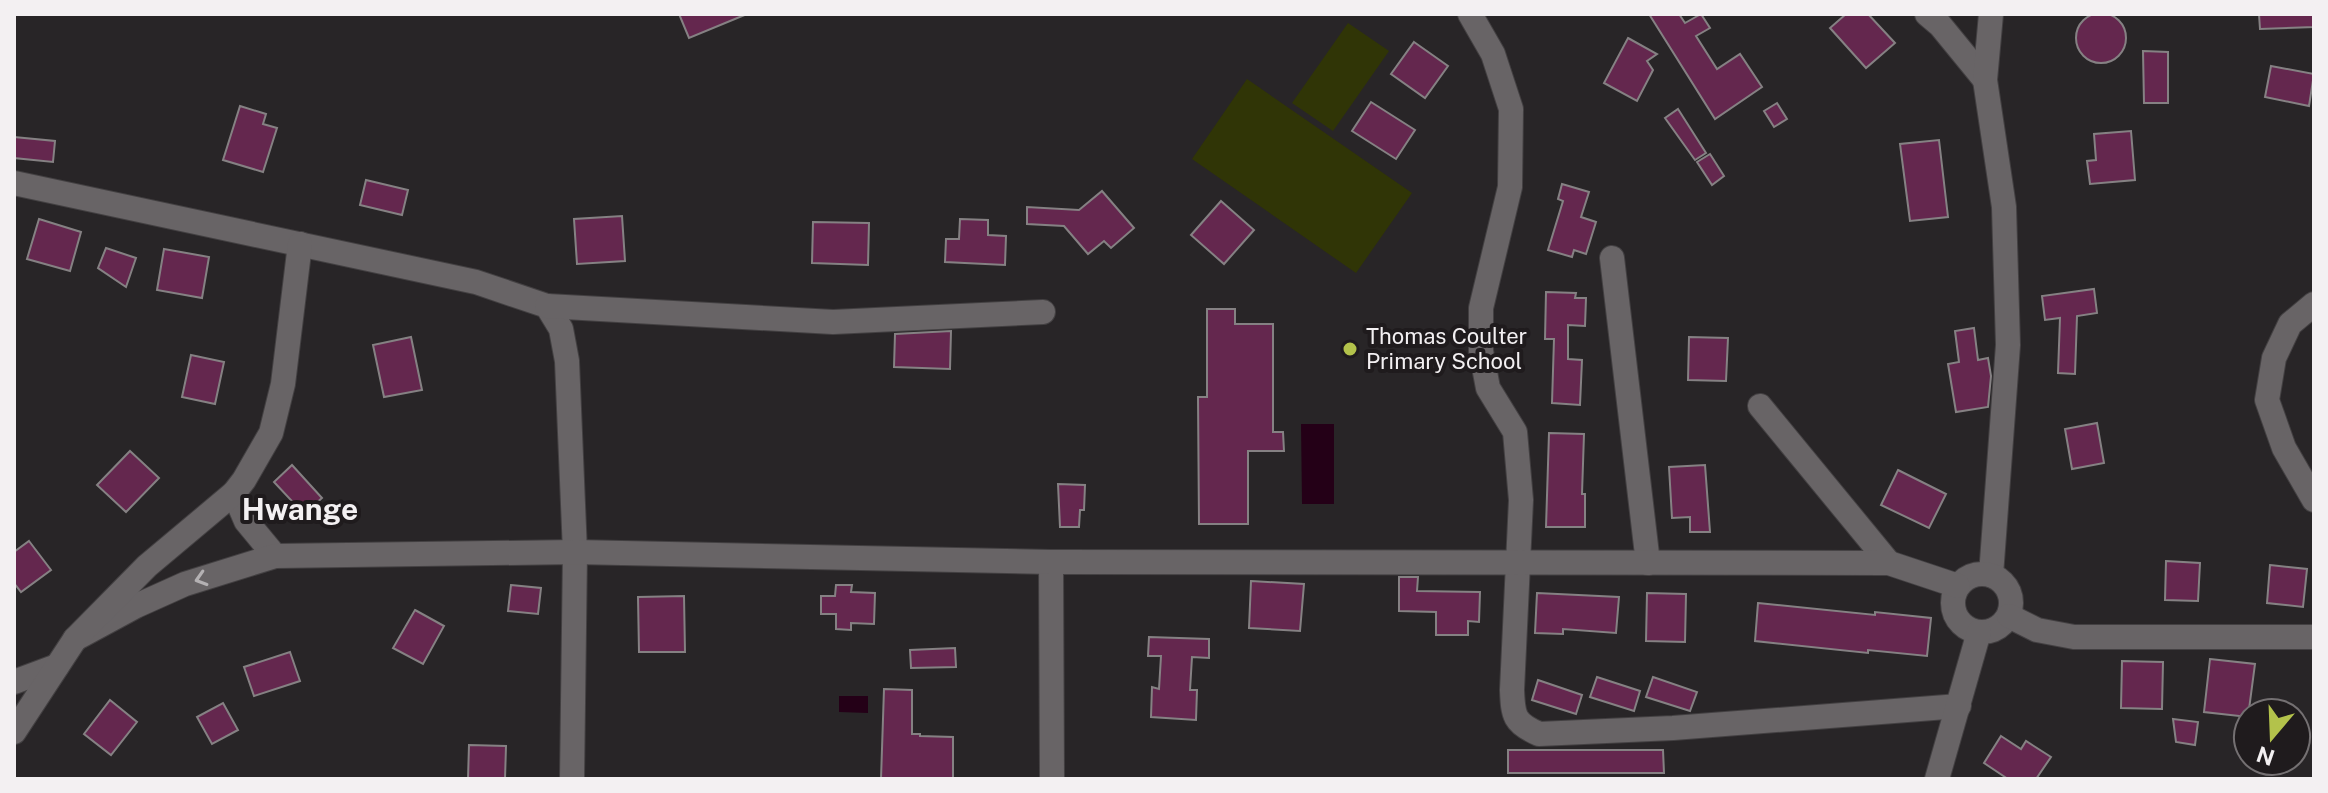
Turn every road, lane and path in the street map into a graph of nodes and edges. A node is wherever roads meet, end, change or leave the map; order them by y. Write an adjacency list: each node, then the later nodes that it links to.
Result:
1 (1470, 14): 17 (street)
2 (1927, 14): 4 (street)
3 (1991, 14): 4 (street)
4 (1985, 80): 20 (street)
5 (14, 183): 6 (street)
6 (300, 244): 9 (street); 12 (street)
7 (1612, 258): 18 (street)
8 (2314, 304): 13 (street)
9 (547, 306): 10 (street); 14 (street)
10 (1043, 312)
11 (1760, 406): 19 (street)
12 (234, 493): 15 (street); 25 (street)
13 (2314, 500)
14 (575, 552): 15 (street); 16 (street); 30 (street)
15 (275, 556): 25 (street, one-way to 25)
16 (1051, 562): 17 (street); 31 (street)
17 (1517, 562): 18 (street); 28 (street)
18 (1648, 563): 19 (street)
19 (1889, 563): 21 (street)
20 (1991, 575): 21 (street); 22 (street)
21 (1958, 586): 23 (street)
22 (2009, 616): 23 (street); 24 (street)
23 (1979, 632): 28 (street)
24 (2314, 637)
25 (75, 639): 26 (street)
26 (57, 666): 27 (street); 29 (street)
27 (14, 682)
28 (1959, 706): 32 (street)
29 (14, 732)
30 (572, 779)
31 (1052, 779)
32 (1937, 779)

